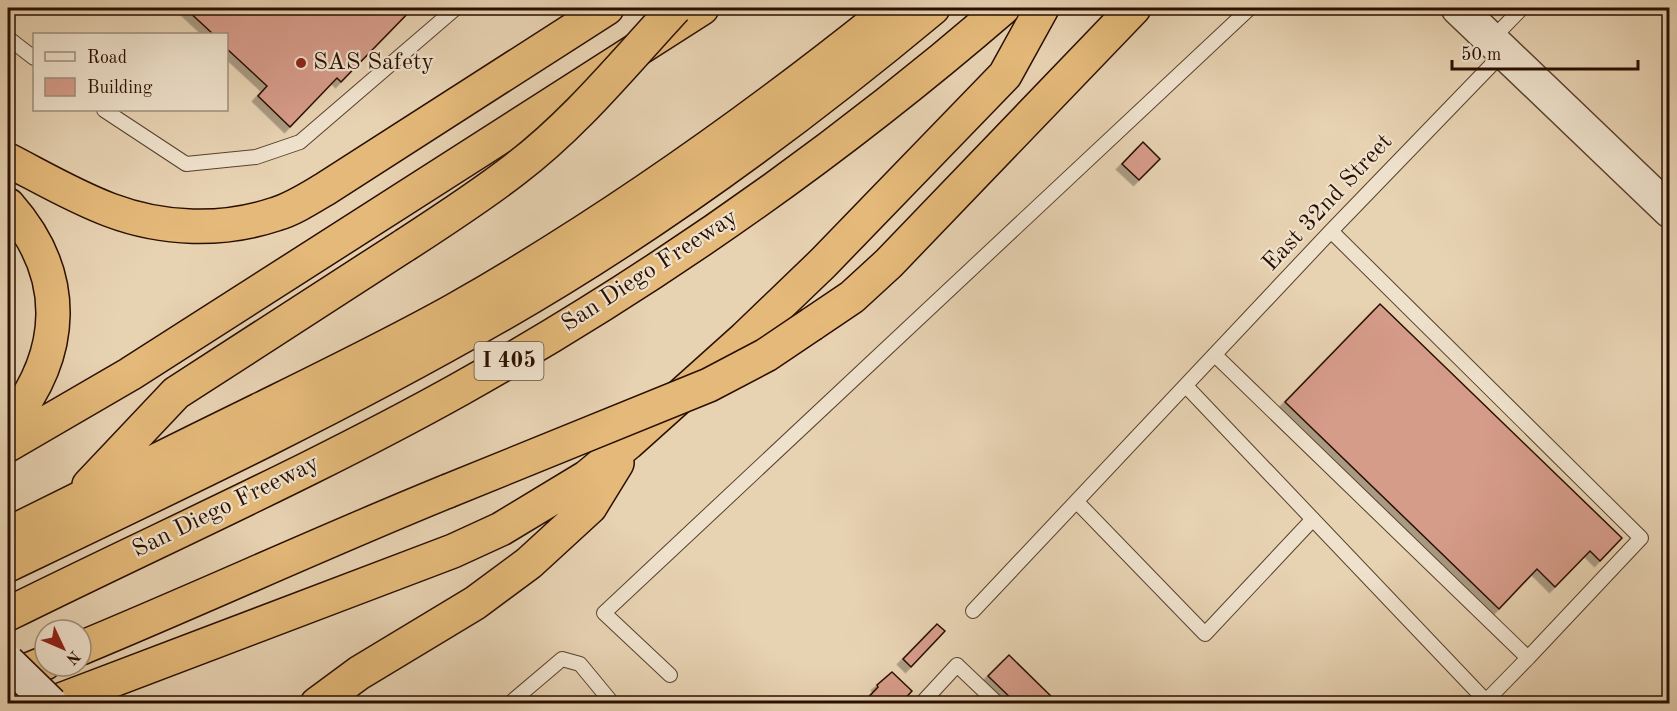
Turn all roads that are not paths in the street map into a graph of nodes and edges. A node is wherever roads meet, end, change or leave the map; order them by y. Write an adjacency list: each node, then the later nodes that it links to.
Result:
1 (456, 8): 18 (lane)
2 (607, 8): 19 (highway)
3 (675, 8): 28 (highway, bridge)
4 (702, 8): 27 (highway)
5 (892, 8): 28 (highway)
6 (933, 8): 32 (highway)
7 (982, 8): 15 (highway)
8 (1003, 8): 15 (highway, San Diego Freeway / I 405)
9 (1042, 8): 26 (highway)
10 (1134, 8): 35 (highway, bridge)
11 (1250, 8): 39 (lane)
12 (1458, 8): 16 (street)
13 (1522, 8): 16 (lane, East 32nd Street)
14 (8, 38): 17 (lane)
15 (967, 39): 34 (highway, San Diego Freeway / I 405)
16 (1498, 46): 21 (street); 22 (lane, East 32nd Street)
17 (33, 57)
18 (106, 111)
19 (8, 159)
20 (8, 205): 25 (highway)
21 (1670, 211)
22 (1331, 231): 23 (lane, East 32nd Street); 36 (lane)
23 (1215, 356): 24 (lane, East 32nd Street); 36 (lane)
24 (1186, 386): 29 (lane, East 32nd Street); 30 (lane)
25 (8, 425)
26 (628, 443): 41 (highway); 42 (highway)
27 (8, 445)
28 (73, 502): 31 (highway)
29 (1077, 502): 30 (lane); 33 (lane, East 32nd Street)
30 (1312, 519): 36 (lane)
31 (8, 534)
32 (8, 565)
33 (974, 611)
34 (8, 614)
35 (93, 643)
36 (1528, 658)
37 (8, 662): 41 (street, bridge)
38 (33, 668): 40 (highway)
39 (670, 675)
40 (8, 678)
41 (51, 704)
42 (317, 704)
43 (509, 704): 44 (lane)
44 (613, 704)
45 (921, 704): 46 (lane)
46 (998, 704)

